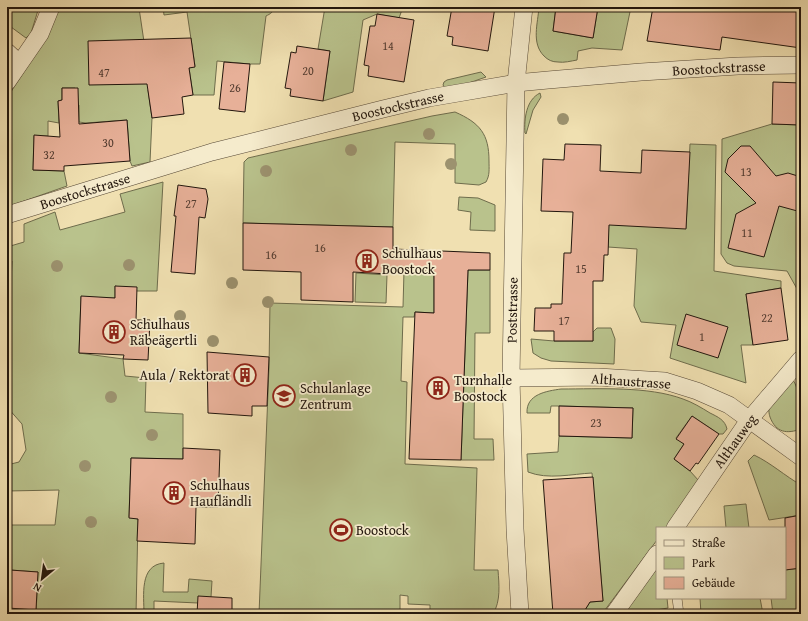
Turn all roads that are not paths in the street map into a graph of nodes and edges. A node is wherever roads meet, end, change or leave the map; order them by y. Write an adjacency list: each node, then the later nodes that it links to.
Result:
1 (51, 7): 4 (street)
2 (524, 7): 7 (street, Poststrasse)
3 (7, 52): 4 (street)
4 (19, 63): 6 (street)
5 (801, 64): 7 (street, Boostockstrasse)
6 (7, 82)
7 (516, 83): 8 (street, Boostockstrasse); 10 (street, Poststrasse)
8 (7, 215)
9 (801, 358): 11 (street, Althauweg)
10 (511, 378): 11 (street, Althaustrasse); 16 (street, Poststrasse)
11 (749, 420): 12 (street, Althaustrasse); 13 (street, Althauweg)
12 (801, 458)
13 (676, 527)
14 (656, 555): 17 (street)
15 (677, 599): 18 (lane)
16 (520, 614)
17 (614, 614)
18 (679, 614)

